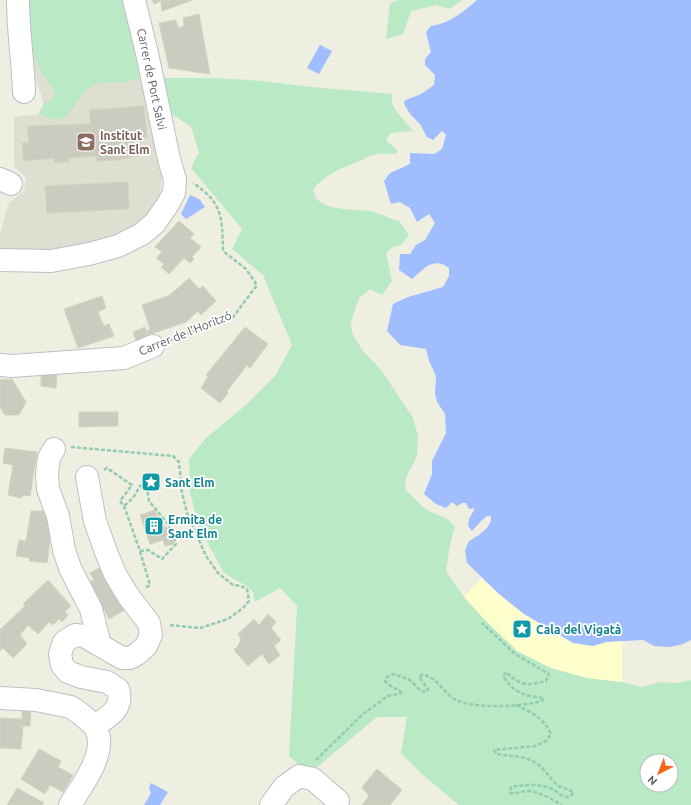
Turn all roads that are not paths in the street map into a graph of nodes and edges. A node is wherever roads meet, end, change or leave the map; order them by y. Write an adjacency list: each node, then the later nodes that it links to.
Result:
1 (18, 0): 3 (street)
2 (134, 0): 4 (street, Carrer de Port Salvi)
3 (24, 92)
4 (0, 260)
5 (153, 346): 6 (street, Carrer de l'Horitzó)
6 (0, 365)
7 (62, 448): 9 (street)
8 (87, 477): 9 (street)
9 (100, 646): 11 (street)
10 (0, 698): 11 (street)
11 (95, 726): 13 (street)
12 (338, 801): 14 (street)
13 (70, 805)
14 (272, 805)

